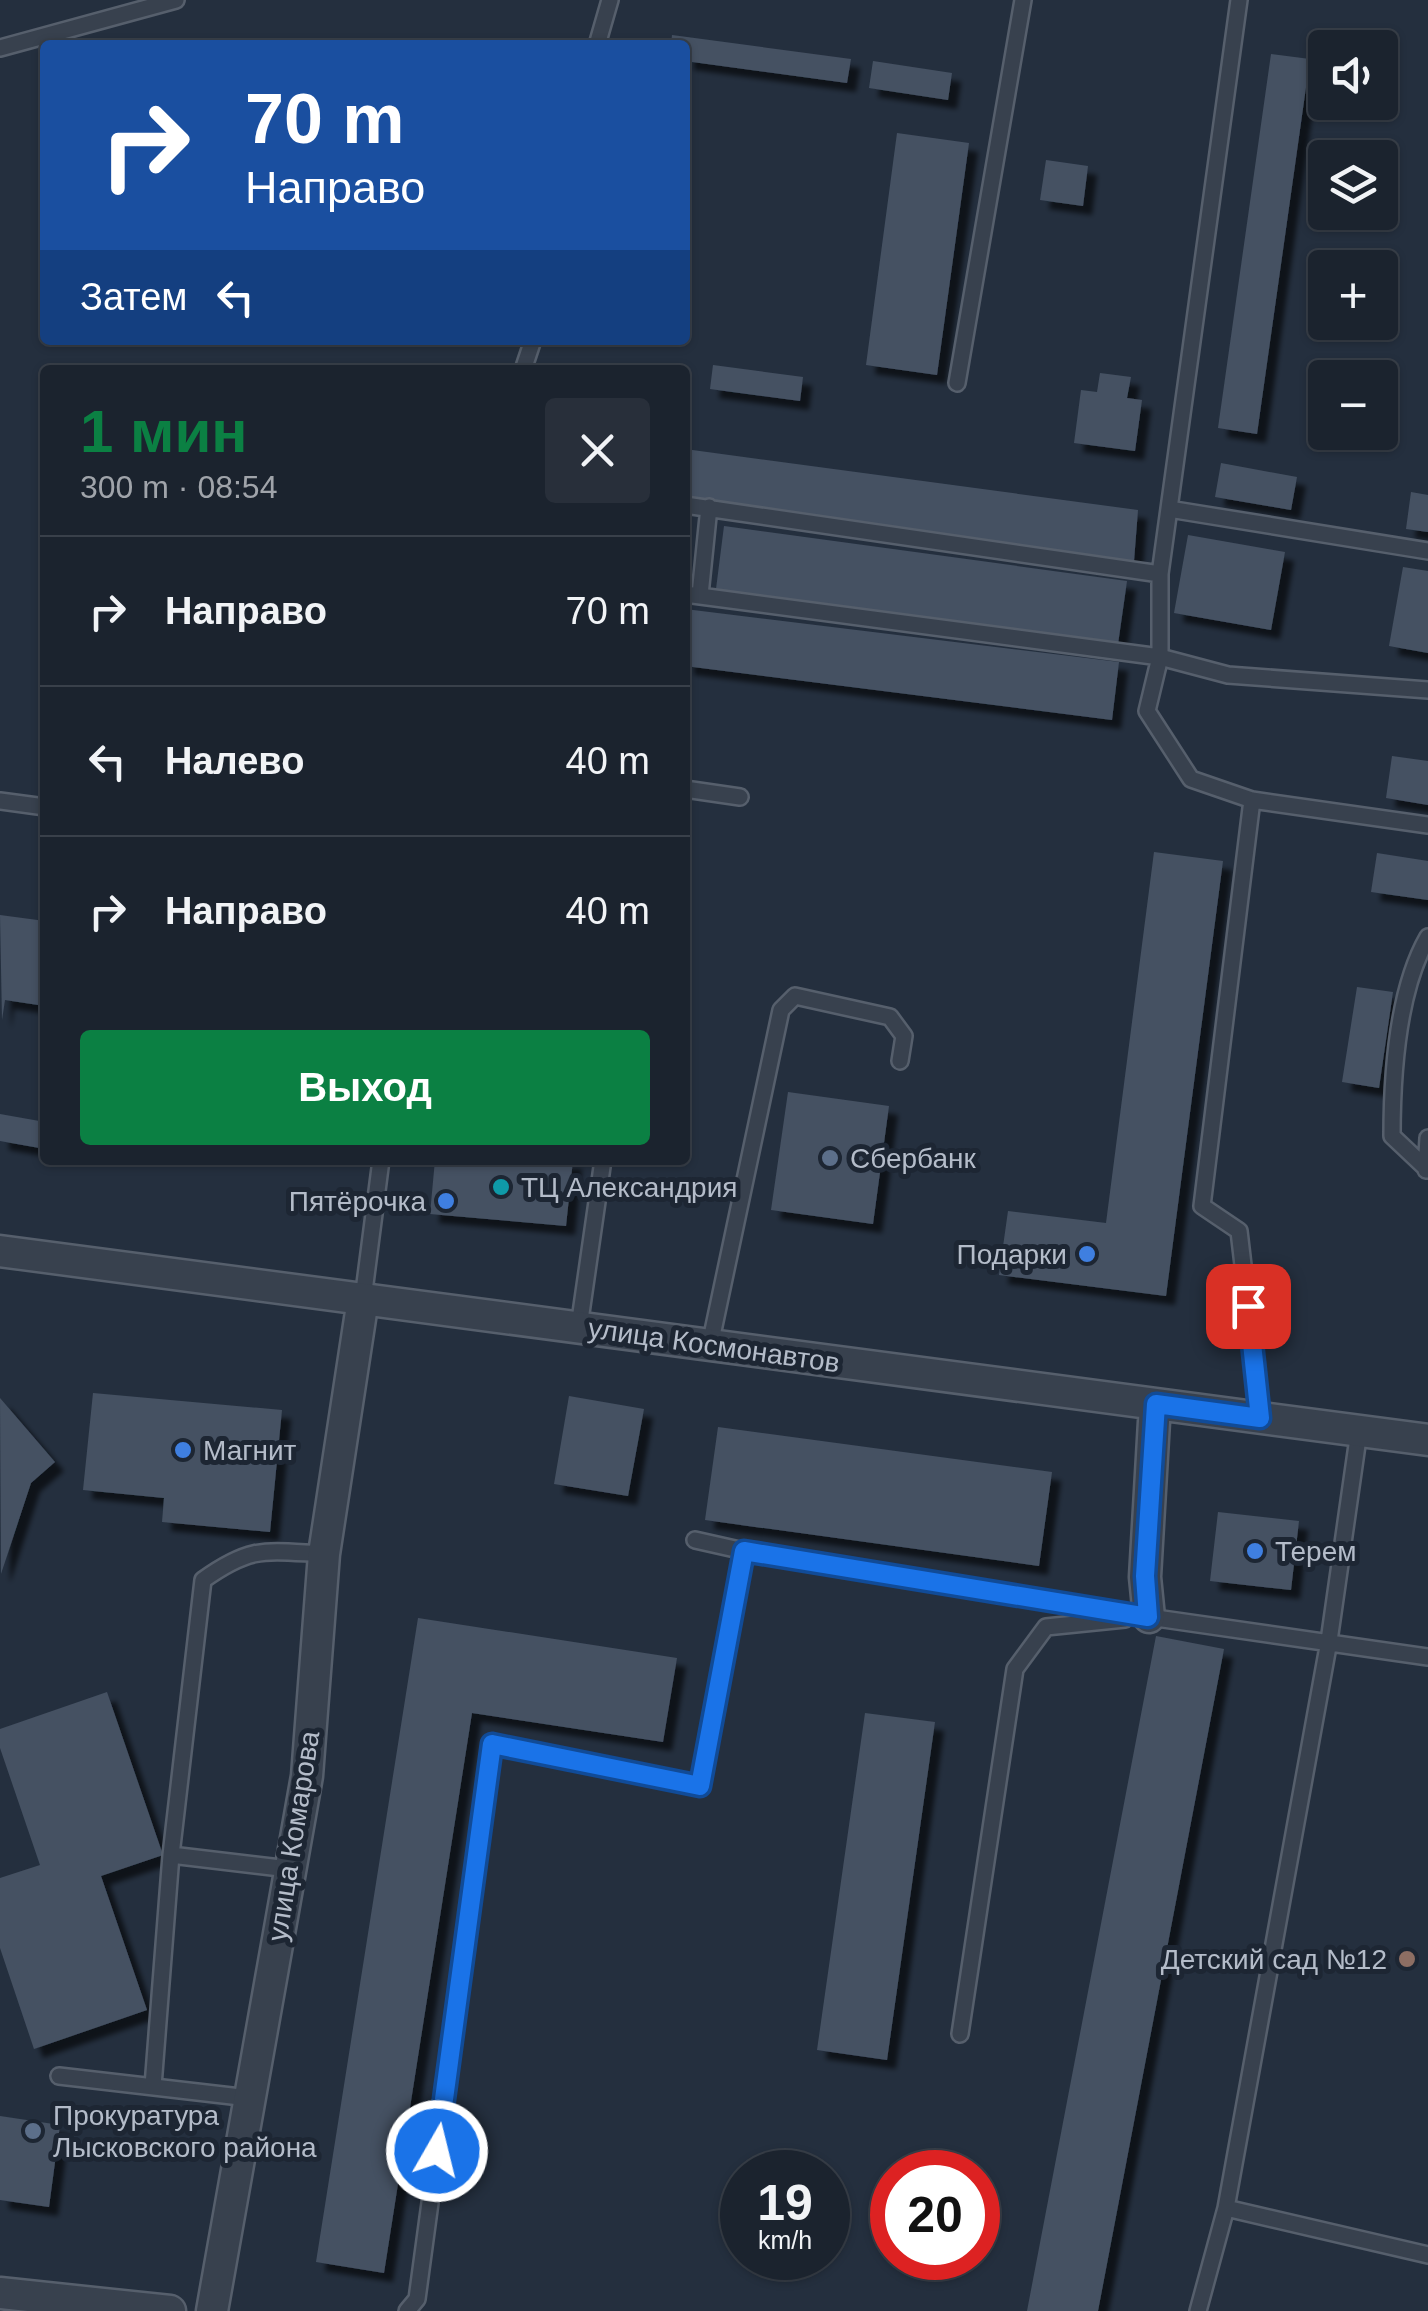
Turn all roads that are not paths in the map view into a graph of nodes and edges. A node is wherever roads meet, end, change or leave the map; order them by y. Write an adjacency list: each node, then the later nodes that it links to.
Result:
1 (176, 0): 6 (lane)
2 (610, 0): 5 (lane)
3 (1023, 0): 7 (lane)
4 (1238, 0): 10 (lane)
5 (599, 40)
6 (0, 48)
7 (957, 383)
8 (690, 505): 9 (lane)
9 (709, 507): 12 (lane); 13 (lane)
10 (1169, 508): 11 (lane); 12 (lane)
11 (1428, 551)
12 (1160, 574): 14 (lane)
13 (692, 595): 14 (lane)
14 (1160, 657): 15 (lane); 18 (lane)
15 (1428, 690)
16 (690, 791): 17 (lane)
17 (740, 797)
18 (1252, 800): 21 (lane); 33 (lane)
19 (0, 801): 20 (lane)
20 (40, 805)
21 (1428, 825)
22 (1428, 937): 27 (lane)
23 (900, 1061): 31 (lane)
24 (1428, 1138): 27 (lane)
25 (379, 1165): 29 (lane)
26 (602, 1165): 30 (lane)
27 (1427, 1170)
28 (0, 1251): 29 (street, улица Космонавтов)
29 (363, 1299): 30 (street, улица Космонавтов); 38 (street, улица Комарова)
30 (580, 1327): 31 (street, улица Космонавтов)
31 (710, 1345): 32 (street, улица Космонавтов)
32 (1156, 1404): 33 (street, улица Космонавтов); 39 (street)
33 (1260, 1418): 34 (street, улица Космонавтов)
34 (1359, 1430): 35 (street, улица Космонавтов); 40 (lane)
35 (1428, 1440)
36 (695, 1540): 37 (lane)
37 (744, 1551): 39 (lane); 51 (lane)
38 (324, 1554): 42 (lane); 43 (street, улица Комарова)
39 (1148, 1617): 40 (lane); 44 (lane)
40 (1329, 1642): 41 (lane); 48 (lane)
41 (1428, 1657)
42 (171, 1855): 43 (lane); 46 (lane)
43 (289, 1869): 47 (street, улица Комарова)
44 (960, 2034)
45 (59, 2076): 46 (lane)
46 (153, 2086): 47 (lane)
47 (248, 2098): 53 (street, улица Комарова)
48 (1226, 2208): 49 (lane); 54 (lane)
49 (1428, 2254)
50 (0, 2293): 52 (street)
51 (418, 2307)
52 (170, 2311)
53 (212, 2311)
54 (1198, 2311)

